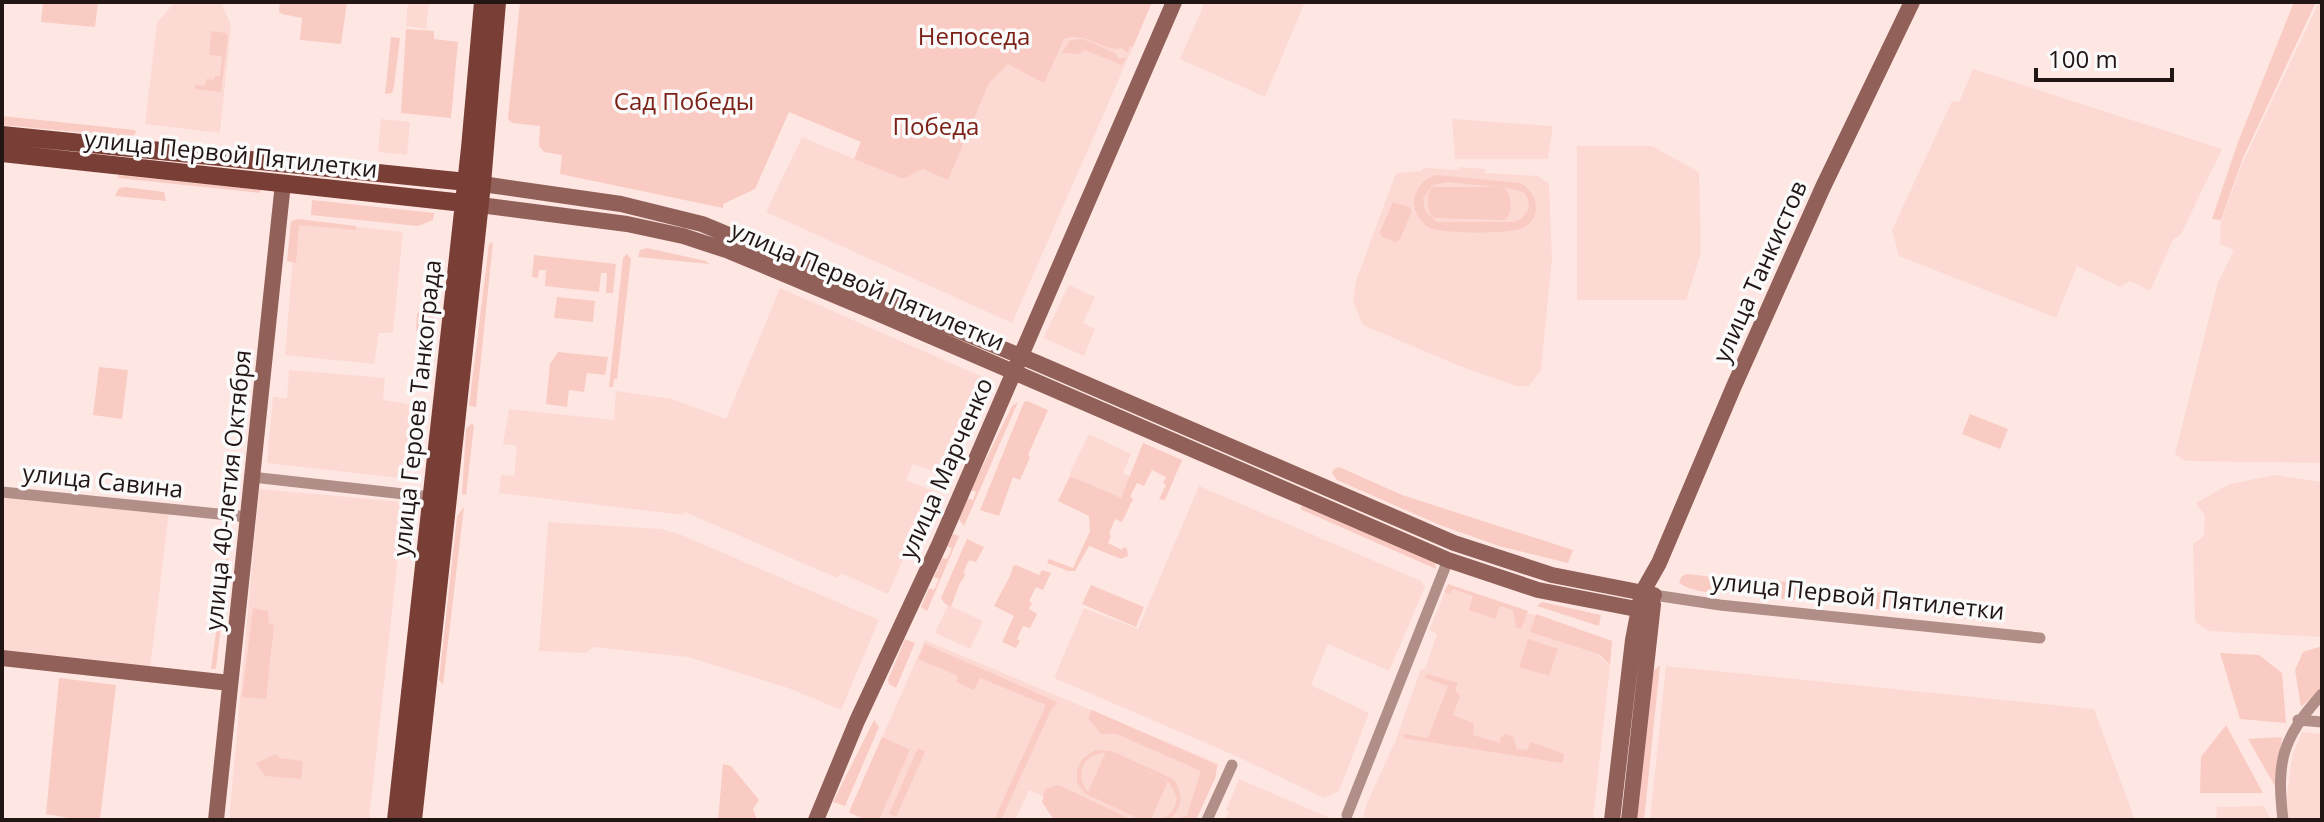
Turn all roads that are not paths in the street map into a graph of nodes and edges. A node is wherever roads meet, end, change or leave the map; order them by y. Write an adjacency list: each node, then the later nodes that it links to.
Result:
1 (483, 2): 8 (main road, улица Героев Танкограда)
2 (497, 2): 8 (main road, улица Героев Танкограда)
3 (1174, 2): 10 (main road, улица Марченко)
4 (1912, 2): 17 (main road, улица Танкистов)
5 (2, 135): 7 (main road, улица Первой Пятилетки)
6 (2, 153): 7 (main road, улица Первой Пятилетки)
7 (284, 174): 8 (main road, улица Первой Пятилетки); 9 (main road, улица Первой Пятилетки); 12 (main road, улица 40-летия Октября)
8 (474, 183): 9 (main road, улица Героев Танкограда); 10 (main road, улица Первой Пятилетки)
9 (472, 204): 11 (main road, улица Первой Пятилетки); 14 (main road, улица Героев Танкограда)
10 (1020, 356): 11 (main road, улица Марченко); 17 (main road, улица Первой Пятилетки)
11 (1013, 372): 16 (main road, улица Первой Пятилетки); 29 (main road, улица Марченко)
12 (252, 477): 14 (street); 15 (main road, улица 40-летия Октября)
13 (2, 492): 15 (street, улица Савина)
14 (439, 498): 27 (main road, улица Героев Танкограда); 28 (main road, улица Героев Танкограда)
15 (248, 517): 20 (main road, улица 40-летия Октября)
16 (1448, 560): 17 (main road, улица Первой Пятилетки); 25 (street)
17 (1651, 602): 18 (street, улица Первой Пятилетки); 31 (main road, улица Танкистов); 32 (main road, улица Танкистов)
18 (2040, 638)
19 (2, 658): 20 (main road)
20 (230, 683): 26 (main road, улица 40-летия Октября)
21 (2322, 694): 22 (street)
22 (2298, 720): 23 (street); 33 (street)
23 (2322, 722)
24 (1232, 765): 30 (street)
25 (1347, 815)
26 (216, 820)
27 (396, 820)
28 (413, 820)
29 (816, 820)
30 (1207, 820)
31 (1612, 820)
32 (1629, 820)
33 (2283, 820)

